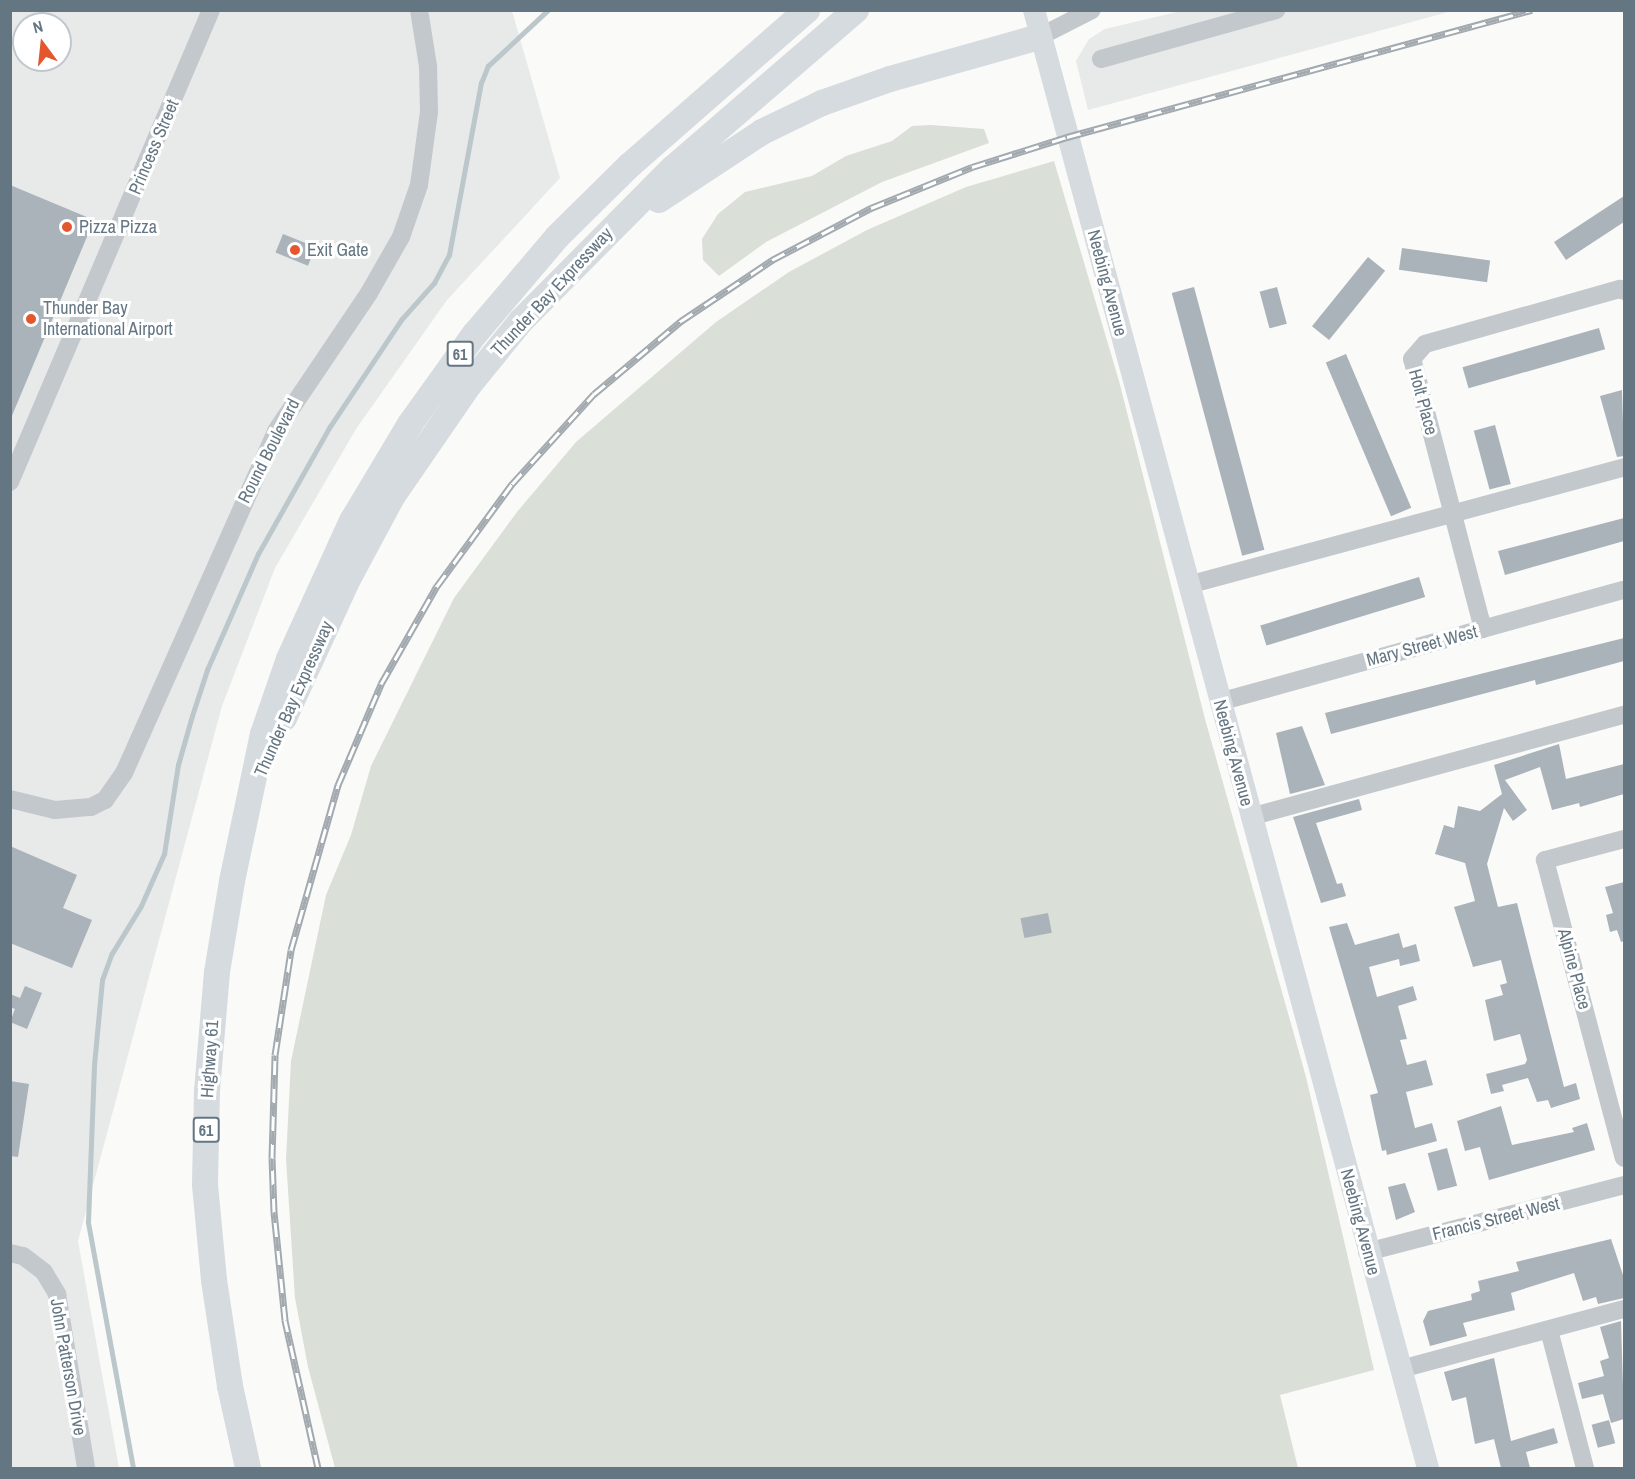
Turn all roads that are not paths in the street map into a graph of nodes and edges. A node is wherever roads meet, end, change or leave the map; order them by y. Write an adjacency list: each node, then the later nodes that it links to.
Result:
1 (211, 10): 16 (street, Princess Street)
2 (419, 10): 24 (street, Round Boulevard)
3 (790, 10): 12 (highway)
4 (807, 10): 12 (highway, Thunder Bay Expressway / 61)
5 (856, 10): 13 (highway, Thunder Bay Expressway / 61)
6 (1017, 10): 10 (main road, Neebing Avenue)
7 (1034, 10): 10 (main road, Neebing Avenue)
8 (1092, 10): 10 (street)
9 (1276, 10): 11 (street)
10 (1039, 37): 13 (highway); 18 (main road, Neebing Avenue)
11 (1101, 59)
12 (700, 100): 23 (highway, Thunder Bay Expressway / 61)
13 (588, 251): 23 (highway, Thunder Bay Expressway / 61)
14 (1624, 291): 17 (street, Holt Place)
15 (1624, 467): 17 (street)
16 (10, 482)
17 (1453, 513): 18 (street); 20 (street, Holt Place)
18 (1188, 585): 21 (main road, Neebing Avenue)
19 (1624, 590): 20 (street, Mary Street West)
20 (1483, 629): 21 (street, Mary Street West)
21 (1219, 702): 25 (main road, Neebing Avenue)
22 (1624, 715): 25 (street)
23 (252, 793): 35 (highway, Highway 61 / 61)
24 (10, 799)
25 (1250, 817): 30 (main road, Neebing Avenue)
26 (1624, 838): 27 (street, Alpine Place)
27 (1624, 1158)
28 (1624, 1185): 30 (street, Francis Street West)
29 (10, 1252): 34 (street, John Patterson Drive)
30 (1367, 1252): 33 (main road, Neebing Avenue)
31 (1624, 1310): 32 (street)
32 (1549, 1330): 33 (street); 37 (street)
33 (1401, 1369): 36 (main road, Neebing Avenue)
34 (86, 1468)
35 (248, 1468)
36 (1428, 1468)
37 (1585, 1468)

